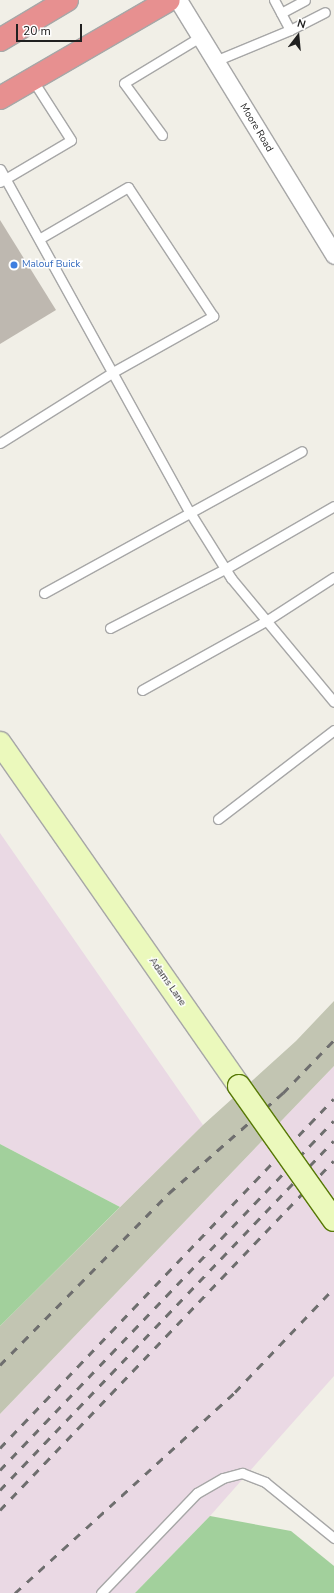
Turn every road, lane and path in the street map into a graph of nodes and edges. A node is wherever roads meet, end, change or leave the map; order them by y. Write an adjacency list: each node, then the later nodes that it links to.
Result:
1 (67, 0): 10 (highway)
2 (169, 0): 12 (highway)
3 (178, 0): 9 (street, Moore Road)
4 (274, 0): 7 (lane)
5 (305, 0): 7 (lane)
6 (325, 12): 8 (lane)
7 (281, 13): 8 (lane)
8 (290, 30): 11 (lane)
9 (200, 37): 11 (street, Moore Road); 14 (lane)
10 (0, 40)
11 (215, 61): 18 (street, Moore Road)
12 (32, 79): 13 (highway); 16 (lane)
13 (0, 98)
14 (162, 135)
15 (0, 169): 16 (lane)
16 (3, 180): 17 (lane)
17 (39, 238): 19 (lane); 19 (lane)
18 (334, 255)
19 (113, 372): 20 (lane); 23 (lane)
20 (0, 443)
21 (302, 451): 23 (lane)
22 (334, 506): 24 (lane)
23 (189, 511): 24 (lane); 26 (lane)
24 (225, 569): 27 (lane); 28 (lane)
25 (334, 577): 27 (lane)
26 (44, 593)
27 (266, 621): 29 (lane); 30 (lane)
28 (110, 628)
29 (142, 690)
30 (334, 702)
31 (334, 730): 33 (lane)
32 (0, 743): 34 (street, Adams Lane, bridge)
33 (218, 819)
34 (334, 1220)
35 (334, 1538): 36 (lane)
36 (101, 1593)

